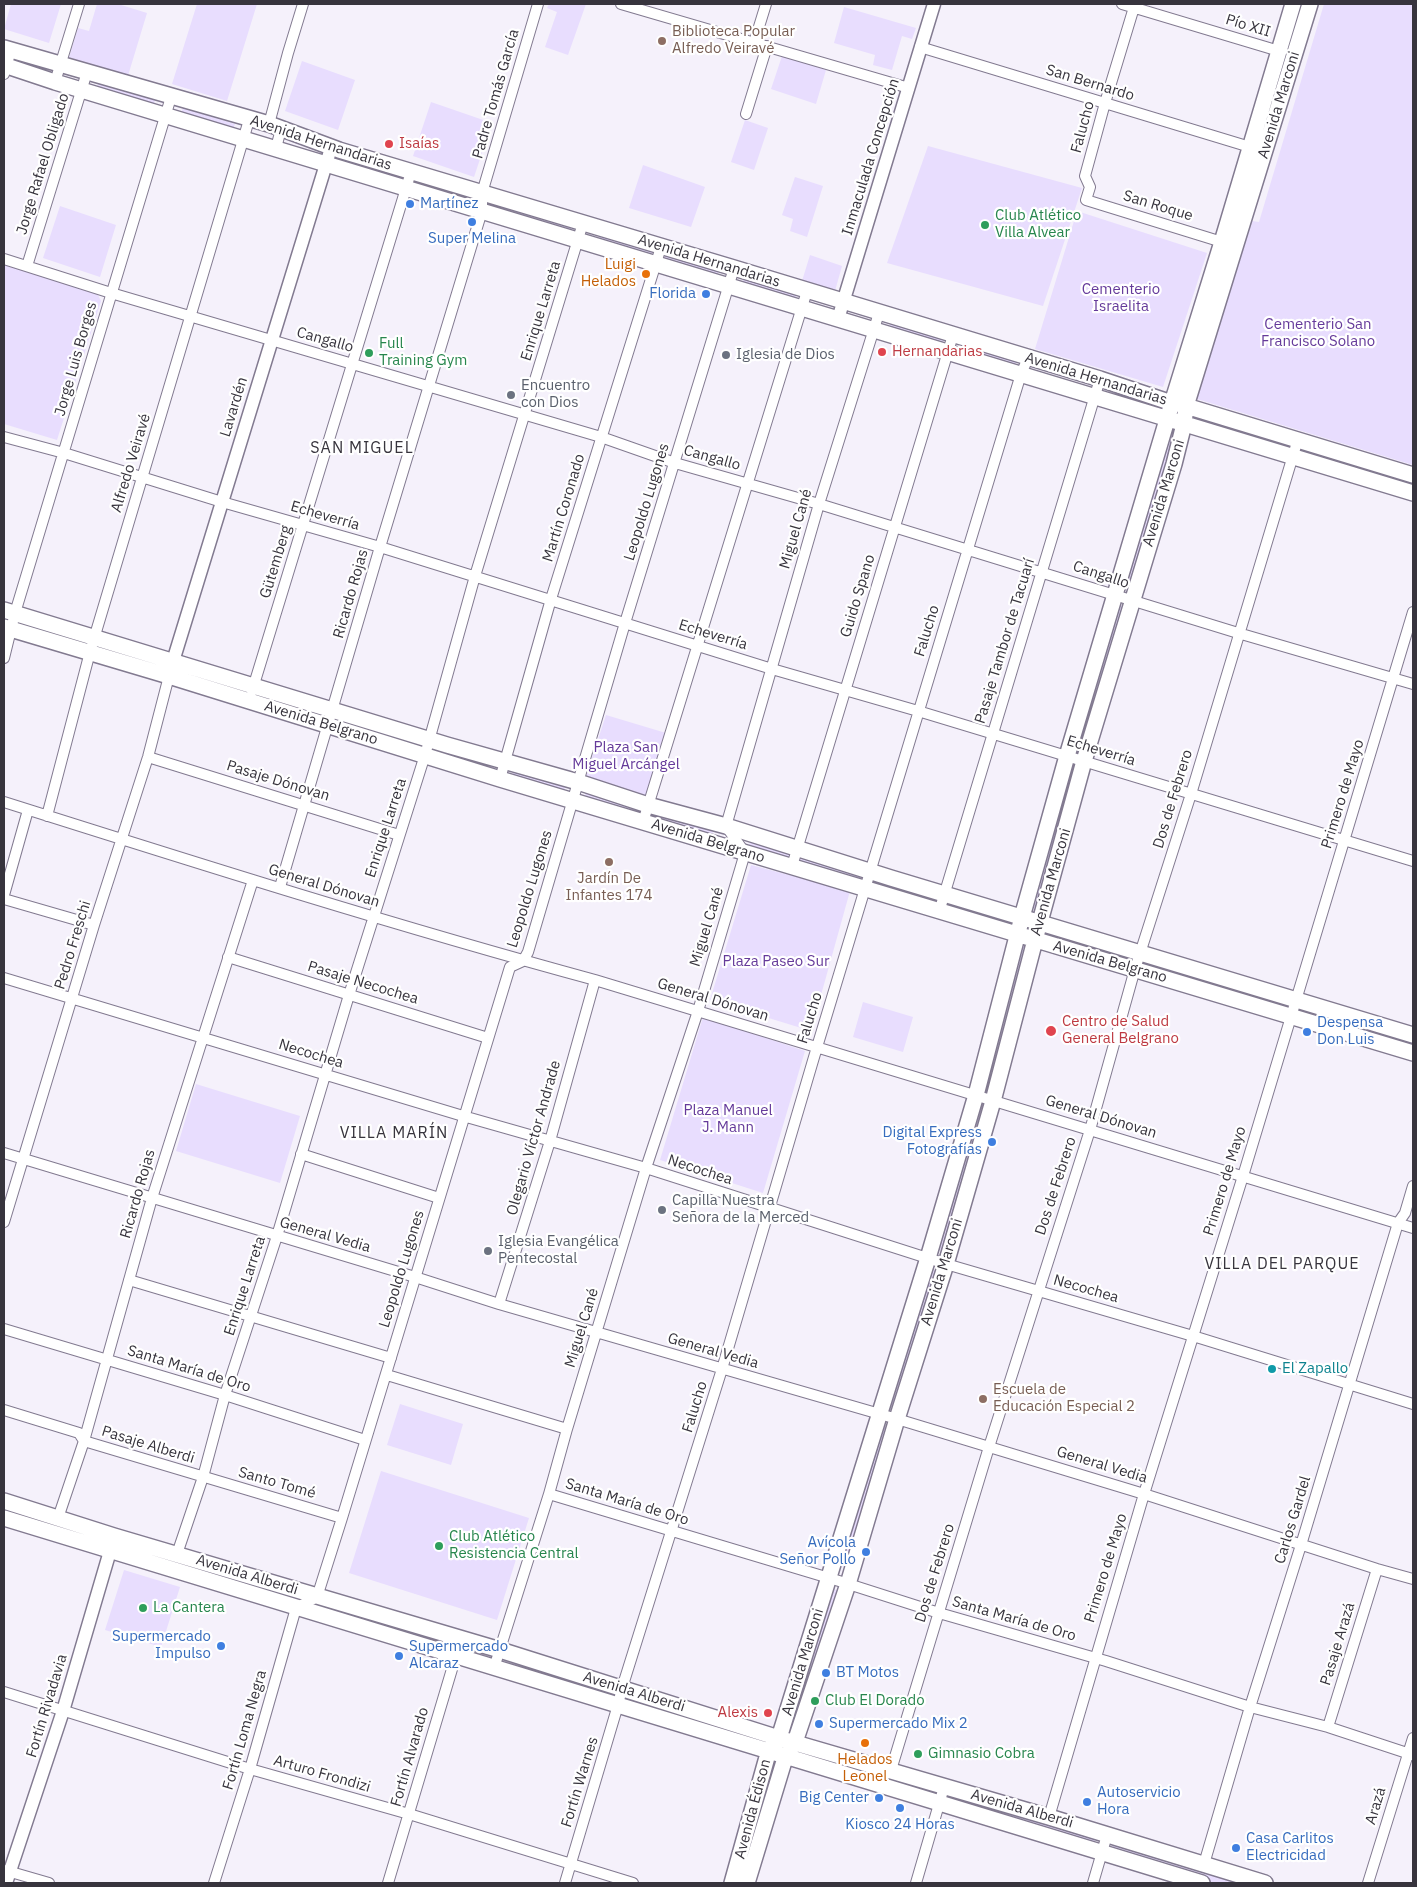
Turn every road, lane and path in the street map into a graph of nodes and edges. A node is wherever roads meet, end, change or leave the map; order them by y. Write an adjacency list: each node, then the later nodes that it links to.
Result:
1 (79, 4): 16 (street)
2 (303, 4): 27 (street)
3 (538, 4): 35 (street, Padre Tomás García)
4 (621, 4): 11 (street)
5 (766, 4): 11 (street)
6 (934, 4): 13 (street, Inmaculada Concepción)
7 (1122, 4): 10 (street, Pío XII)
8 (1293, 4): 15 (main road, Avenida Marconi)
9 (1310, 4): 64 (main road, Avenida Marconi)
10 (1134, 6): 15 (street, Pío XII); 23 (street, Falucho)
11 (754, 43): 12 (street)
12 (766, 46): 20 (street); 24 (street)
13 (920, 47): 20 (street, Inmaculada Concepción); 23 (street, San Bernardo)
14 (8, 49): 16 (main road, Avenida Hernandarias); 17 (street)
15 (1279, 51): 29 (main road, Avenida Marconi)
16 (61, 64): 18 (main road, Avenida Hernandarias); 19 (street)
17 (5, 68): 19 (main road, Avenida Hernandarias)
18 (87, 72): 21 (street, Jorge Rafael Obligado); 22 (main road, Avenida Hernandarias)
19 (56, 82): 21 (main road, Avenida Hernandarias)
20 (909, 88): 49 (street, Inmaculada Concepción)
21 (82, 90): 25 (main road, Avenida Hernandarias); 44 (street, Jorge Rafael Obligado)
22 (171, 97): 25 (street, Jorge Luis Borges); 26 (main road, Avenida Hernandarias)
23 (1105, 103): 29 (street, San Bernardo); 36 (street, Falucho)
24 (746, 114)
25 (165, 115): 28 (main road, Avenida Hernandarias); 48 (street, Jorge Luis Borges)
26 (249, 120): 27 (main road, Avenida Hernandarias); 28 (street, Alfredo Veiravé)
27 (275, 127): 30 (street); 31 (main road, Avenida Hernandarias)
28 (243, 139): 30 (main road, Avenida Hernandarias); 52 (street, Alfredo Veiravé)
29 (1250, 147): 40 (main road, Avenida Marconi)
30 (276, 148): 32 (main road, Avenida Hernandarias)
31 (330, 148): 32 (street, Lavardén); 33 (main road, Avenida Hernandarias)
32 (326, 164): 34 (main road, Avenida Hernandarias); 56 (street, Lavardén)
33 (411, 172): 34 (street, Gütemberg); 35 (main road, Avenida Hernandarias)
34 (406, 188): 37 (main road, Avenida Hernandarias); 59 (street, Gütemberg)
35 (482, 193): 37 (street, Ricardo Rojas); 38 (main road, Avenida Hernandarias)
36 (1086, 200): 40 (street, San Roque)
37 (482, 211): 39 (main road, Avenida Hernandarias); 62 (street, Ricardo Rojas)
38 (583, 224): 39 (street, Enrique Larreta); 41 (main road, Avenida Hernandarias)
39 (578, 240): 43 (main road, Avenida Hernandarias); 65 (street, Enrique Larreta)
40 (1222, 242): 64 (main road, Avenida Marconi)
41 (661, 247): 43 (street, Martín Coronado); 45 (main road, Avenida Hernandarias)
42 (4, 259): 44 (street, Cangallo)
43 (656, 264): 46 (main road, Avenida Hernandarias); 69 (street, Martín Coronado)
44 (27, 266): 48 (street, Cangallo)
45 (734, 268): 46 (street, Leopoldo Lugones); 47 (main road, Avenida Hernandarias)
46 (728, 285): 50 (main road, Avenida Hernandarias); 73 (street, Leopoldo Lugones)
47 (807, 291): 49 (main road, Avenida Hernandarias); 50 (street)
48 (111, 292): 52 (street, Cangallo); 71 (street, Jorge Luis Borges)
49 (844, 302): 51 (main road, Avenida Hernandarias); 53 (street, Inmaculada Concepción)
50 (802, 308): 53 (main road, Avenida Hernandarias); 76 (street)
51 (879, 313): 54 (street, Miguel Cané); 55 (main road, Avenida Hernandarias)
52 (191, 315): 56 (street, Cangallo); 75 (street, Alfredo Veiravé)
53 (838, 319): 54 (main road, Avenida Hernandarias)
54 (874, 330): 57 (main road, Avenida Hernandarias); 79 (street, Miguel Cané)
55 (953, 335): 57 (street, Guido Spano); 58 (main road, Avenida Hernandarias)
56 (272, 340): 59 (street, Cangallo); 78 (street, Lavardén)
57 (948, 352): 60 (main road, Avenida Hernandarias); 81 (street, Guido Spano)
58 (1028, 358): 60 (street, Falucho); 61 (main road, Avenida Hernandarias)
59 (352, 363): 62 (street, Cangallo); 80 (street, Gütemberg)
60 (1021, 374): 63 (main road, Avenida Hernandarias); 83 (street, Falucho)
61 (1100, 379): 63 (street, Pasaje Tambor de Tacuarí); 64 (main road, Avenida Hernandarias)
62 (428, 387): 65 (street, Cangallo); 82 (street, Ricardo Rojas)
63 (1094, 396): 66 (main road, Avenida Hernandarias); 84 (street, Pasaje Tambor de Tacuarí)
64 (1179, 404): 66 (main road, Avenida Marconi); 67 (main road, Avenida Marconi); 70 (main road, Avenida Hernandarias)
65 (525, 416): 69 (street, Cangallo); 85 (street, Enrique Larreta)
66 (1167, 419): 67 (main road, Avenida Hernandarias); 86 (main road, Avenida Marconi)
67 (1184, 424): 72 (main road, Avenida Hernandarias); 88 (main road, Avenida Marconi)
68 (4, 437): 71 (street, Echeverría)
69 (601, 437): 73 (street, Cangallo); 87 (street, Martín Coronado)
70 (1298, 439): 72 (street, Dos de Febrero); 74 (main road, Avenida Hernandarias)
71 (64, 453): 75 (street, Echeverría); 89 (street, Jorge Luis Borges)
72 (1293, 456): 77 (main road, Avenida Hernandarias); 93 (street, Dos de Febrero)
73 (675, 463): 76 (street, Cangallo); 91 (street, Leopoldo Lugones)
74 (1413, 476)
75 (142, 477): 78 (street, Echeverría); 94 (street, Alfredo Veiravé)
76 (748, 484): 79 (street, Cangallo); 95 (street)
77 (1413, 493)
78 (222, 502): 80 (street, Echeverría); 98 (street, Lavardén)
79 (819, 504): 81 (street, Cangallo); 99 (street, Miguel Cané)
80 (303, 525): 82 (street, Echeverría); 103 (street, Gütemberg)
81 (895, 527): 83 (street, Cangallo); 104 (street, Guido Spano)
82 (380, 547): 85 (street, Echeverría); 106 (street, Ricardo Rojas)
83 (968, 549): 84 (street, Cangallo); 107 (street, Falucho)
84 (1042, 572): 86 (street, Cangallo); 109 (street, Pasaje Tambor de Tacuarí)
85 (475, 576): 87 (street, Echeverría); 110 (street, Enrique Larreta)
86 (1114, 595): 88 (street, Cangallo); 112 (main road, Avenida Marconi)
87 (551, 599): 91 (street, Echeverría); 115 (street, Martín Coronado)
88 (1132, 600): 93 (street, Cangallo); 114 (main road, Avenida Marconi)
89 (10, 611): 92 (street, Jorge Luis Borges); 94 (main road, Avenida Belgrano)
90 (1413, 612): 101 (street, Primero de Mayo)
91 (625, 623): 95 (street, Echeverría); 117 (street, Leopoldo Lugones)
92 (8, 629): 96 (main road, Avenida Belgrano); 97 (street, Jorge Luis Borges)
93 (1238, 633): 101 (street, Cangallo); 118 (street, Dos de Febrero)
94 (94, 637): 96 (street, Alfredo Veiravé); 98 (main road, Avenida Belgrano)
95 (698, 645): 99 (street, Echeverría); 121 (street)
96 (90, 652): 100 (main road, Avenida Belgrano); 124 (street, Alfredo Veiravé)
97 (4, 658)
98 (173, 661): 100 (street, Lavardén); 103 (main road, Avenida Belgrano)
99 (772, 669): 104 (street, Echeverría); 126 (street, Miguel Cané)
100 (169, 676): 105 (main road, Avenida Belgrano); 113 (street, Pedro Freschi)
101 (1393, 677): 102 (street, Cangallo); 129 (street, Primero de Mayo)
102 (1413, 684)
103 (254, 685): 105 (street, Gütemberg); 106 (main road, Avenida Belgrano)
104 (846, 690): 107 (street, Echeverría); 130 (street, Guido Spano)
105 (248, 702): 108 (main road, Avenida Belgrano)
106 (333, 710): 108 (street, Ricardo Rojas); 110 (main road, Avenida Belgrano)
107 (918, 711): 109 (street, Echeverría); 134 (street, Falucho)
108 (329, 726): 111 (main road, Avenida Belgrano); 122 (street, Ricardo Rojas)
109 (992, 733): 112 (street, Echeverría); 138 (street, Pasaje Tambor de Tacuarí)
110 (430, 739): 111 (street, Enrique Larreta); 115 (main road, Avenida Belgrano)
111 (425, 755): 116 (main road, Avenida Belgrano); 127 (street, Enrique Larreta)
112 (1067, 756): 114 (street, Echeverría); 143 (main road, Avenida Marconi)
113 (148, 757): 122 (street, Pasaje Dónovan); 128 (street, Pedro Freschi)
114 (1084, 761): 118 (street, Echeverría); 144 (main road, Avenida Marconi)
115 (505, 762): 116 (street, Martín Coronado); 117 (main road, Avenida Belgrano)
116 (500, 779): 119 (main road, Avenida Belgrano)
117 (578, 782): 119 (street, Leopoldo Lugones); 121 (main road, Avenida Belgrano)
118 (1191, 794): 129 (street, Echeverría); 148 (street, Dos de Febrero)
119 (573, 800): 125 (main road, Avenida Belgrano); 150 (street, Leopoldo Lugones)
120 (4, 802): 123 (street, General Dónovan)
121 (648, 804): 125 (street); 126 (main road, Avenida Belgrano)
122 (305, 805): 127 (street, Pasaje Dónovan); 136 (street, Ricardo Rojas)
123 (28, 810): 124 (street, General Dónovan); 139 (street)
124 (47, 816): 128 (street, General Dónovan)
125 (643, 822): 131 (main road, Avenida Belgrano)
126 (726, 826): 130 (main road, Avenida Belgrano); 131 (street)
127 (399, 835): 142 (street, Enrique Larreta)
128 (123, 839): 135 (street, General Dónovan); 145 (street, Pedro Freschi)
129 (1345, 841): 132 (street, Echeverría); 156 (street, Primero de Mayo)
130 (797, 848): 133 (street, Guido Spano); 134 (main road, Avenida Belgrano)
131 (745, 853): 133 (main road, Avenida Belgrano); 157 (street, Miguel Cané)
132 (1413, 862)
133 (792, 866): 137 (main road, Avenida Belgrano)
134 (870, 872): 137 (street, Falucho); 138 (main road, Avenida Belgrano)
135 (253, 880): 136 (street, General Dónovan); 149 (street, Ricardo Rojas)
136 (280, 887): 142 (street, General Dónovan)
137 (865, 888): 141 (main road, Avenida Belgrano); 162 (street, Falucho)
138 (945, 894): 141 (street, Pasaje Tambor de Tacuarí); 143 (main road, Avenida Belgrano)
139 (4, 895)
140 (4, 899): 145 (street)
141 (939, 912): 146 (main road, Avenida Belgrano)
142 (374, 916): 150 (street, General Dónovan); 154 (street, Enrique Larreta)
143 (1022, 917): 144 (main road, Avenida Belgrano); 146 (main road, Avenida Marconi)
144 (1040, 923): 147 (main road, Avenida Marconi); 148 (main road, Avenida Belgrano)
145 (94, 925): 155 (street, Pedro Freschi)
146 (1018, 935): 147 (main road, Avenida Belgrano); 165 (main road, Avenida Marconi)
147 (1035, 940): 151 (main road, Avenida Belgrano); 166 (main road, Avenida Marconi)
148 (1140, 954): 151 (street, Dos de Febrero); 156 (main road, Avenida Belgrano)
149 (228, 957): 154 (street, Pasaje Necochea); 160 (street, Ricardo Rojas)
150 (523, 960): 153 (street, General Dónovan); 161 (street, Leopoldo Lugones)
151 (1135, 970): 158 (main road, Avenida Belgrano); 168 (street, Dos de Febrero)
152 (4, 978): 155 (street, Necochea)
153 (595, 980): 157 (street, General Dónovan); 169 (street, Olegario Víctor Andrade)
154 (349, 995): 161 (street, Pasaje Necochea); 164 (street, Enrique Larreta)
155 (72, 998): 160 (street, Necochea); 172 (street, Pedro Freschi)
156 (1296, 1000): 158 (street, Primero de Mayo); 159 (main road, Avenida Belgrano)
157 (698, 1011): 162 (street, General Dónovan); 173 (street, Miguel Cané)
158 (1291, 1015): 163 (main road, Avenida Belgrano); 174 (street, Primero de Mayo)
159 (1413, 1035)
160 (202, 1037): 164 (street, Necochea); 176 (street, Ricardo Rojas)
161 (488, 1038): 167 (street, Leopoldo Lugones)
162 (817, 1047): 165 (street, General Dónovan); 178 (street, Falucho)
163 (1413, 1053)
164 (324, 1074): 167 (street, Necochea); 171 (street, Enrique Larreta)
165 (976, 1096): 166 (street, General Dónovan); 183 (main road, Avenida Marconi)
166 (993, 1100): 168 (street, General Dónovan); 184 (main road, Avenida Marconi)
167 (463, 1116): 169 (street, Necochea); 177 (street, Leopoldo Lugones)
168 (1090, 1130): 174 (street, General Dónovan); 187 (street, Dos de Febrero)
169 (550, 1141): 173 (street, Necochea); 188 (street, Olegario Víctor Andrade)
170 (4, 1153): 172 (street, General Vedia)
171 (300, 1154): 177 (street); 182 (street, Enrique Larreta)
172 (23, 1160): 176 (street, General Vedia); 179 (street, Pedro Freschi)
173 (646, 1168): 178 (street, Necochea); 191 (street, Miguel Cané)
174 (1243, 1176): 180 (street, General Dónovan); 192 (street, Primero de Mayo)
175 (1413, 1186): 180 (street, Carlos Gardel)
176 (152, 1198): 182 (street, General Vedia); 186 (street, Ricardo Rojas)
177 (439, 1198): 185 (street, Leopoldo Lugones)
178 (769, 1208): 183 (street, Necochea); 195 (street, Falucho)
179 (4, 1222)
180 (1398, 1223): 181 (street, General Dónovan); 197 (street, Carlos Gardel)
181 (1413, 1228)
182 (277, 1236): 185 (street, General Vedia); 189 (street, Enrique Larreta)
183 (928, 1258): 184 (street, Necochea); 201 (main road, Avenida Marconi)
184 (946, 1264): 187 (street, Necochea); 202 (main road, Avenida Marconi)
185 (415, 1277): 188 (street, General Vedia); 193 (street, Leopoldo Lugones)
186 (129, 1280): 189 (street); 194 (street, Ricardo Rojas)
187 (1038, 1291): 192 (street, Necochea); 206 (street, Dos de Febrero)
188 (499, 1304): 191 (street, General Vedia)
189 (251, 1316): 193 (street); 198 (street, Enrique Larreta)
190 (4, 1329): 194 (street, Santa María de Oro)
191 (597, 1332): 195 (street, General Vedia); 203 (street, Miguel Cané)
192 (1193, 1336): 197 (street, Necochea); 209 (street, Primero de Mayo)
193 (391, 1358): 196 (street, Leopoldo Lugones)
194 (106, 1359): 198 (street, Santa María de Oro); 205 (street, Ricardo Rojas)
195 (722, 1369): 201 (street, General Vedia); 214 (street, Falucho)
196 (387, 1375): 203 (street); 204 (street, Leopoldo Lugones)
197 (1349, 1384): 199 (street, Necochea); 216 (street, Carlos Gardel)
198 (225, 1395): 204 (street, Santa María de Oro); 207 (street, Enrique Larreta)
199 (1413, 1404)
200 (4, 1410): 205 (street, Pasaje Alberdi)
201 (880, 1414): 202 (street, General Vedia); 219 (main road, Avenida Marconi)
202 (897, 1419): 206 (street, General Vedia); 221 (main road, Avenida Marconi)
203 (567, 1429): 208 (street, Miguel Cané)
204 (365, 1440): 213 (street, Leopoldo Lugones)
205 (84, 1441): 207 (street, Pasaje Alberdi); 212 (street, Ricardo Rojas)
206 (989, 1447): 209 (street, General Vedia); 224 (street, Dos de Febrero)
207 (202, 1477): 213 (street, Santo Tomé); 217 (street, Enrique Larreta)
208 (549, 1494): 214 (street, Santa María de Oro); 226 (street, Miguel Cané)
209 (1144, 1494): 216 (street, General Vedia); 228 (street, Primero de Mayo)
210 (4, 1501): 212 (main road, Avenida Alberdi)
211 (4, 1518): 215 (main road, Avenida Alberdi)
212 (58, 1518): 215 (main road, Avenida Alberdi)
213 (342, 1518): 222 (street, Leopoldo Lugones)
214 (672, 1531): 219 (street, Santa María de Oro); 230 (street, Falucho)
215 (112, 1544): 217 (main road, Avenida Alberdi); 223 (main road, Avenida Alberdi); 234 (street, Fortín Rivadavia)
216 (1301, 1545): 218 (street, General Vedia); 233 (street, Carlos Gardel)
217 (178, 1554): 222 (main road, Avenida Alberdi)
218 (1377, 1569): 220 (street, General Vedia); 235 (street, Pasaje Arazá)
219 (829, 1578): 221 (street, Santa María de Oro); 236 (main road, Avenida Marconi)
220 (1413, 1579)
221 (848, 1584): 224 (street, Santa María de Oro); 238 (main road, Avenida Marconi)
222 (317, 1597): 223 (street); 225 (main road, Avenida Alberdi)
223 (296, 1608): 227 (main road, Avenida Alberdi); 242 (street, Fortín Loma Negra)
224 (939, 1613): 228 (street, Santa María de Oro); 243 (street, Dos de Febrero)
225 (461, 1639): 226 (main road, Avenida Alberdi); 227 (street, Fortín Alvarado)
226 (500, 1650): 229 (street, Miguel Cané); 230 (main road, Avenida Alberdi)
227 (455, 1656): 229 (main road, Avenida Alberdi); 246 (street, Fortín Alvarado)
228 (1095, 1658): 233 (street, Santa María de Oro); 247 (street, Primero de Mayo)
229 (494, 1668): 232 (main road, Avenida Alberdi)
230 (622, 1688): 232 (street, Fortín Warnes); 236 (main road, Avenida Alberdi)
231 (4, 1692): 234 (street, Arturo Frondizi)
232 (618, 1705): 239 (main road, Avenida Alberdi); 251 (street, Fortín Warnes)
233 (1250, 1707): 235 (street, Santa María de Oro); 250 (street, Carlos Gardel)
234 (63, 1711): 242 (street, Arturo Frondizi); 252 (street, Fortín Rivadavia)
235 (1328, 1727): 240 (street, Santa María de Oro)
236 (779, 1738): 238 (main road, Avenida Alberdi); 239 (main road, Avenida Édison)
237 (1413, 1738): 240 (street, Arazá)
238 (795, 1742): 241 (main road, Avenida Marconi); 243 (main road, Avenida Alberdi)
239 (769, 1750): 241 (main road, Avenida Alberdi); 258 (main road, Avenida Édison)
240 (1411, 1755): 264 (street, Arazá)
241 (785, 1758): 245 (main road, Avenida Alberdi); 259 (main road, Avenida Édison)
242 (250, 1769): 246 (street, Arturo Frondizi); 254 (street, Fortín Loma Negra)
243 (891, 1770): 244 (main road, Avenida Alberdi)
244 (944, 1787): 245 (street); 247 (main road, Avenida Alberdi)
245 (940, 1803): 249 (main road, Avenida Alberdi); 260 (street)
246 (409, 1814): 251 (street, Arturo Frondizi); 255 (street, Fortín Alvarado)
247 (1049, 1817): 248 (main road, Avenida Alberdi)
248 (1108, 1835): 249 (street); 250 (main road, Avenida Alberdi)
249 (1103, 1852): 261 (street); 262 (main road, Avenida Alberdi)
250 (1204, 1864): 263 (main road, Avenida Alberdi)
251 (570, 1865): 256 (street, Fortín Warnes); 257 (street, Arturo Frondizi)
252 (7, 1875): 253 (street)
253 (50, 1883)
254 (214, 1883)
255 (388, 1883)
256 (565, 1883)
257 (633, 1883)
258 (732, 1883)
259 (747, 1883)
260 (916, 1883)
261 (1092, 1883)
262 (1202, 1883)
263 (1265, 1883)
264 (1368, 1883)

